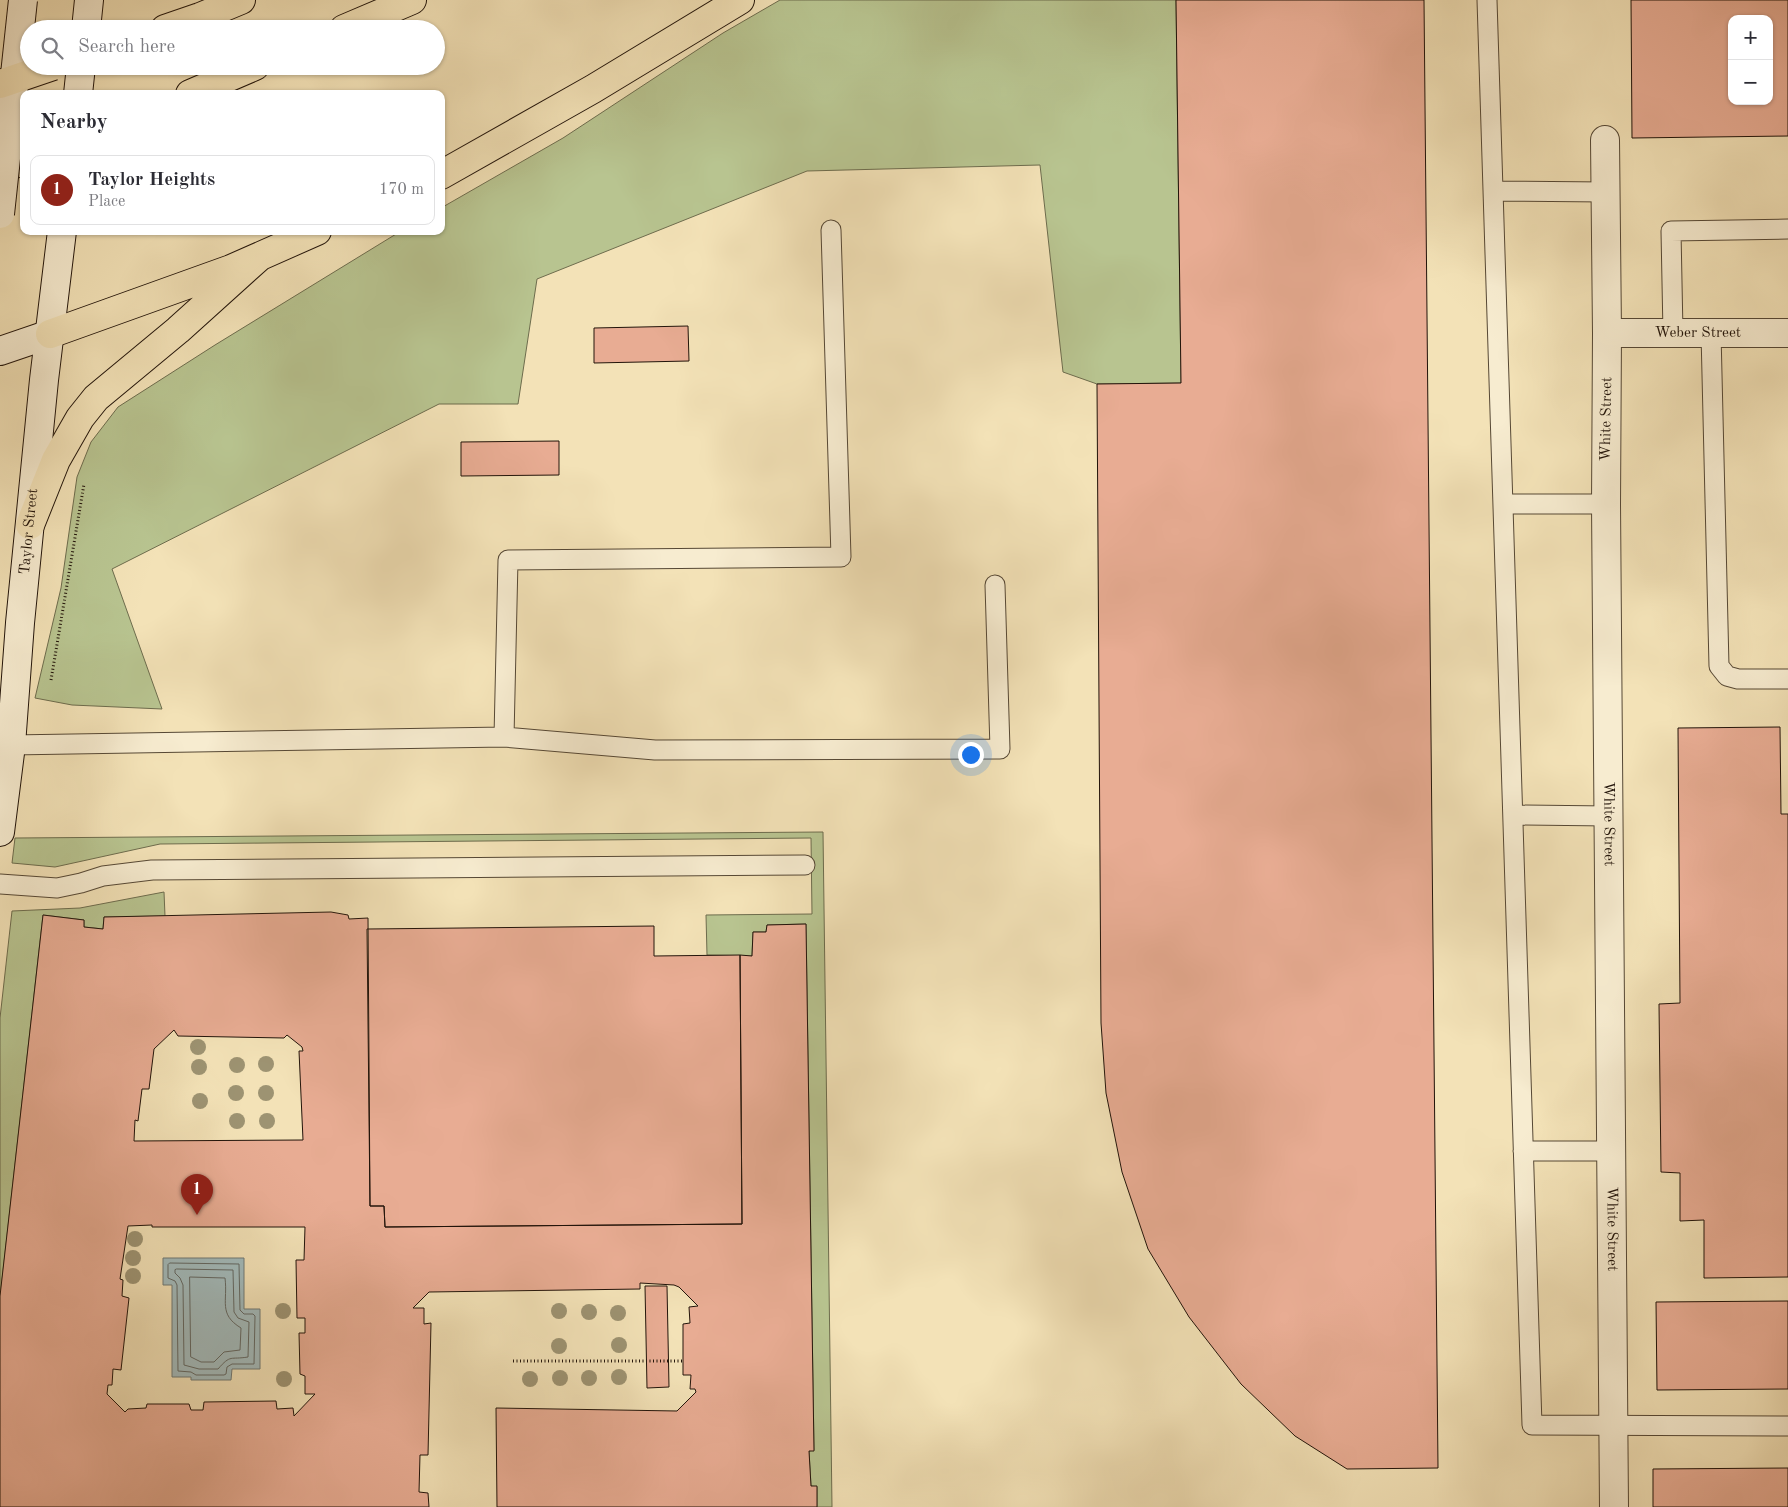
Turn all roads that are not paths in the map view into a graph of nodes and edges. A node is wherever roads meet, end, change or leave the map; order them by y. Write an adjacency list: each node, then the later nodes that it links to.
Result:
1 (23, 0): 7 (street, bridge)
2 (89, 0): 8 (street)
3 (241, 0): 9 (highway)
4 (412, 0): 10 (highway)
5 (740, 0): 21 (highway)
6 (1487, 0): 22 (lane)
7 (21, 20)
8 (87, 20)
9 (191, 20)
10 (365, 20)
11 (20, 28): 24 (street, bridge)
12 (26, 75): 15 (highway, bridge)
13 (80, 75): 16 (street)
14 (234, 75): 17 (highway)
15 (0, 84)
16 (78, 90)
17 (199, 90)
18 (1605, 140): 23 (street, White Street)
19 (20, 162): 20 (highway)
20 (0, 170)
21 (445, 173)
22 (1493, 191): 23 (lane); 36 (lane)
23 (1605, 192): 30 (street, White Street)
24 (0, 214)
25 (1788, 229): 31 (lane)
26 (831, 230): 41 (lane)
27 (62, 235): 34 (street, Taylor Street)
28 (308, 235): 29 (highway)
29 (259, 257): 34 (highway); 38 (highway)
30 (1608, 333): 31 (street, Weber Street); 37 (street, White Street)
31 (1673, 333): 32 (street, Weber Street)
32 (1711, 333): 33 (street, Weber Street); 40 (lane)
33 (1788, 333)
34 (50, 334): 35 (street); 38 (street, Taylor Street)
35 (0, 351)
36 (1503, 504): 37 (lane); 43 (lane)
37 (1606, 504): 44 (street, White Street)
38 (30, 525): 42 (street, Taylor Street)
39 (995, 584): 41 (lane)
40 (1788, 679)
41 (504, 737): 42 (lane)
42 (11, 745): 45 (street, Taylor Street)
43 (1513, 815): 44 (lane); 48 (lane)
44 (1608, 816): 49 (street, White Street)
45 (0, 832)
46 (805, 865): 47 (lane)
47 (0, 884)
48 (1523, 1151): 49 (lane); 50 (lane)
49 (1612, 1151): 50 (street, White Street)
50 (1614, 1426): 51 (lane); 52 (street, White Street)
51 (1788, 1426)
52 (1614, 1507)

